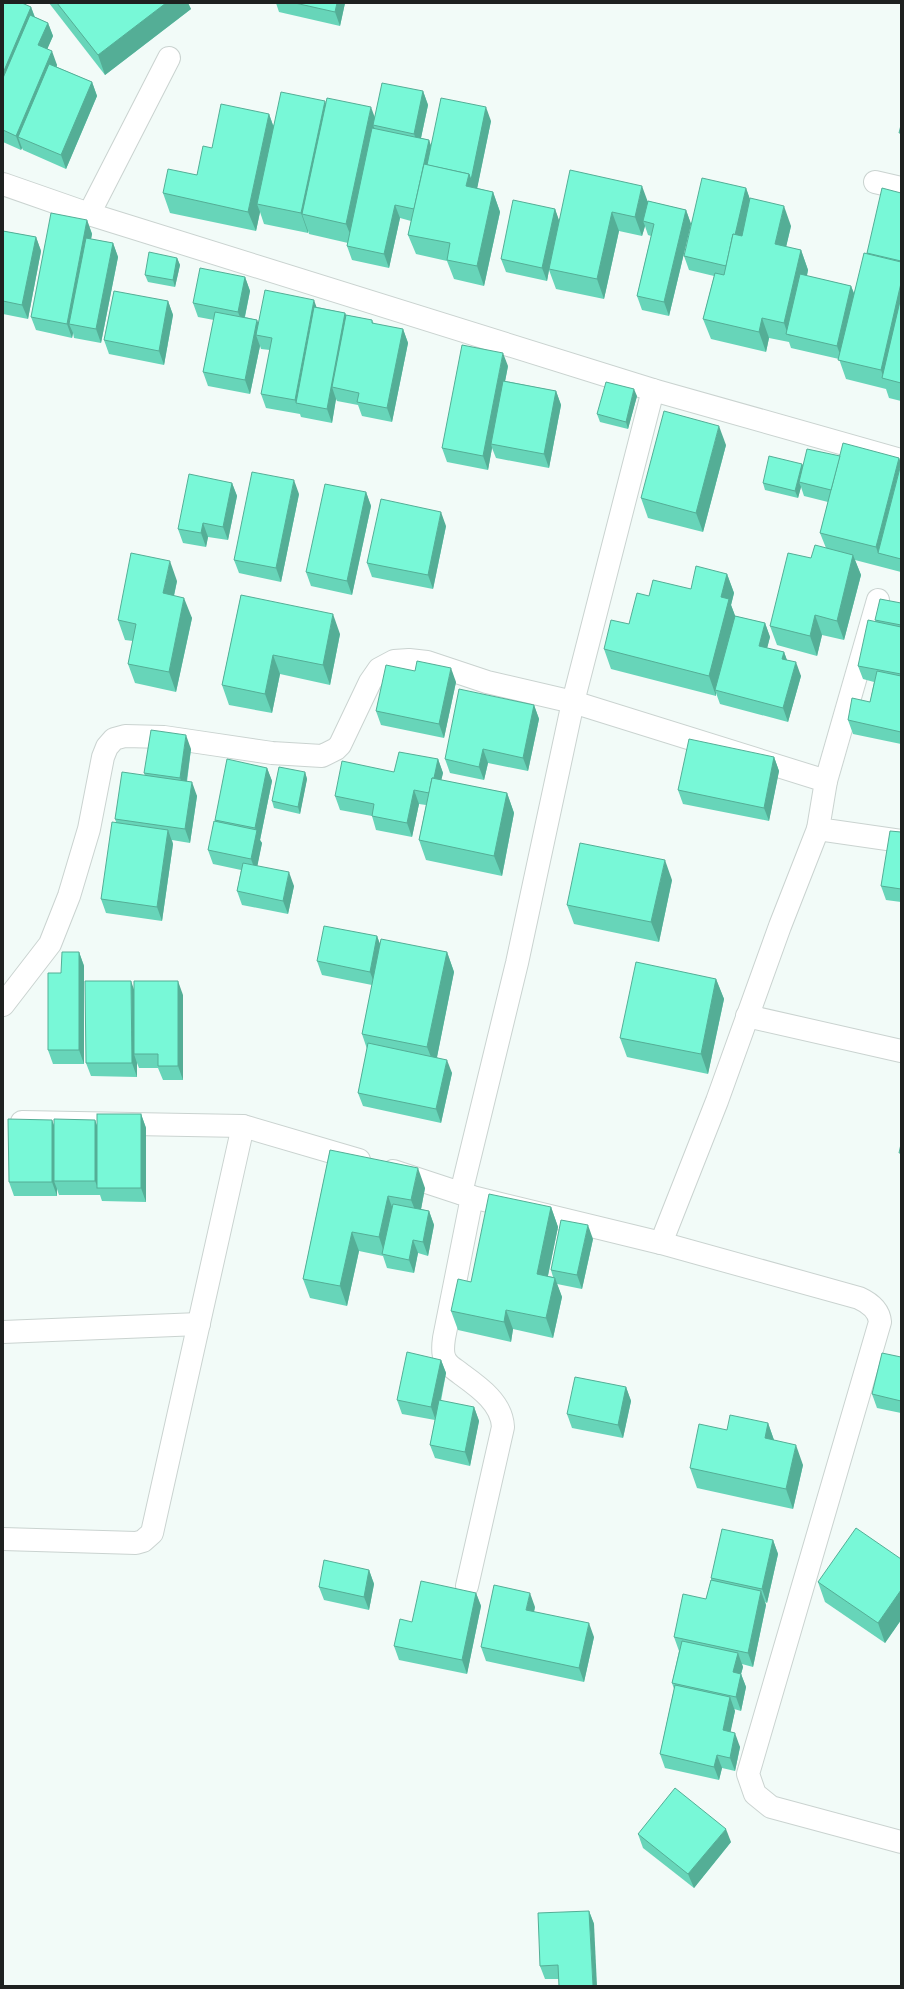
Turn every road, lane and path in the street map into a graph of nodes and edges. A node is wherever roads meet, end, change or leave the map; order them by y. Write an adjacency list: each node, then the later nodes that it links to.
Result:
1 (169, 58): 5 (street)
2 (874, 182): 4 (street)
3 (3, 184): 5 (street)
4 (901, 188)
5 (89, 214): 6 (street)
6 (653, 390): 7 (street); 9 (street)
7 (901, 460)
8 (878, 600): 10 (street)
9 (573, 702): 10 (street); 13 (street); 18 (street)
10 (826, 781): 11 (street)
11 (818, 829): 12 (street); 14 (street)
12 (901, 842)
13 (3, 1005)
14 (747, 1016): 15 (street); 19 (street)
15 (901, 1051)
16 (18, 1122): 17 (street)
17 (243, 1126): 18 (street); 20 (street)
18 (466, 1195): 19 (street); 23 (street)
19 (661, 1243): 24 (street)
20 (199, 1324): 21 (street); 22 (street)
21 (3, 1332)
22 (3, 1539)
23 (467, 1586)
24 (901, 1842)

